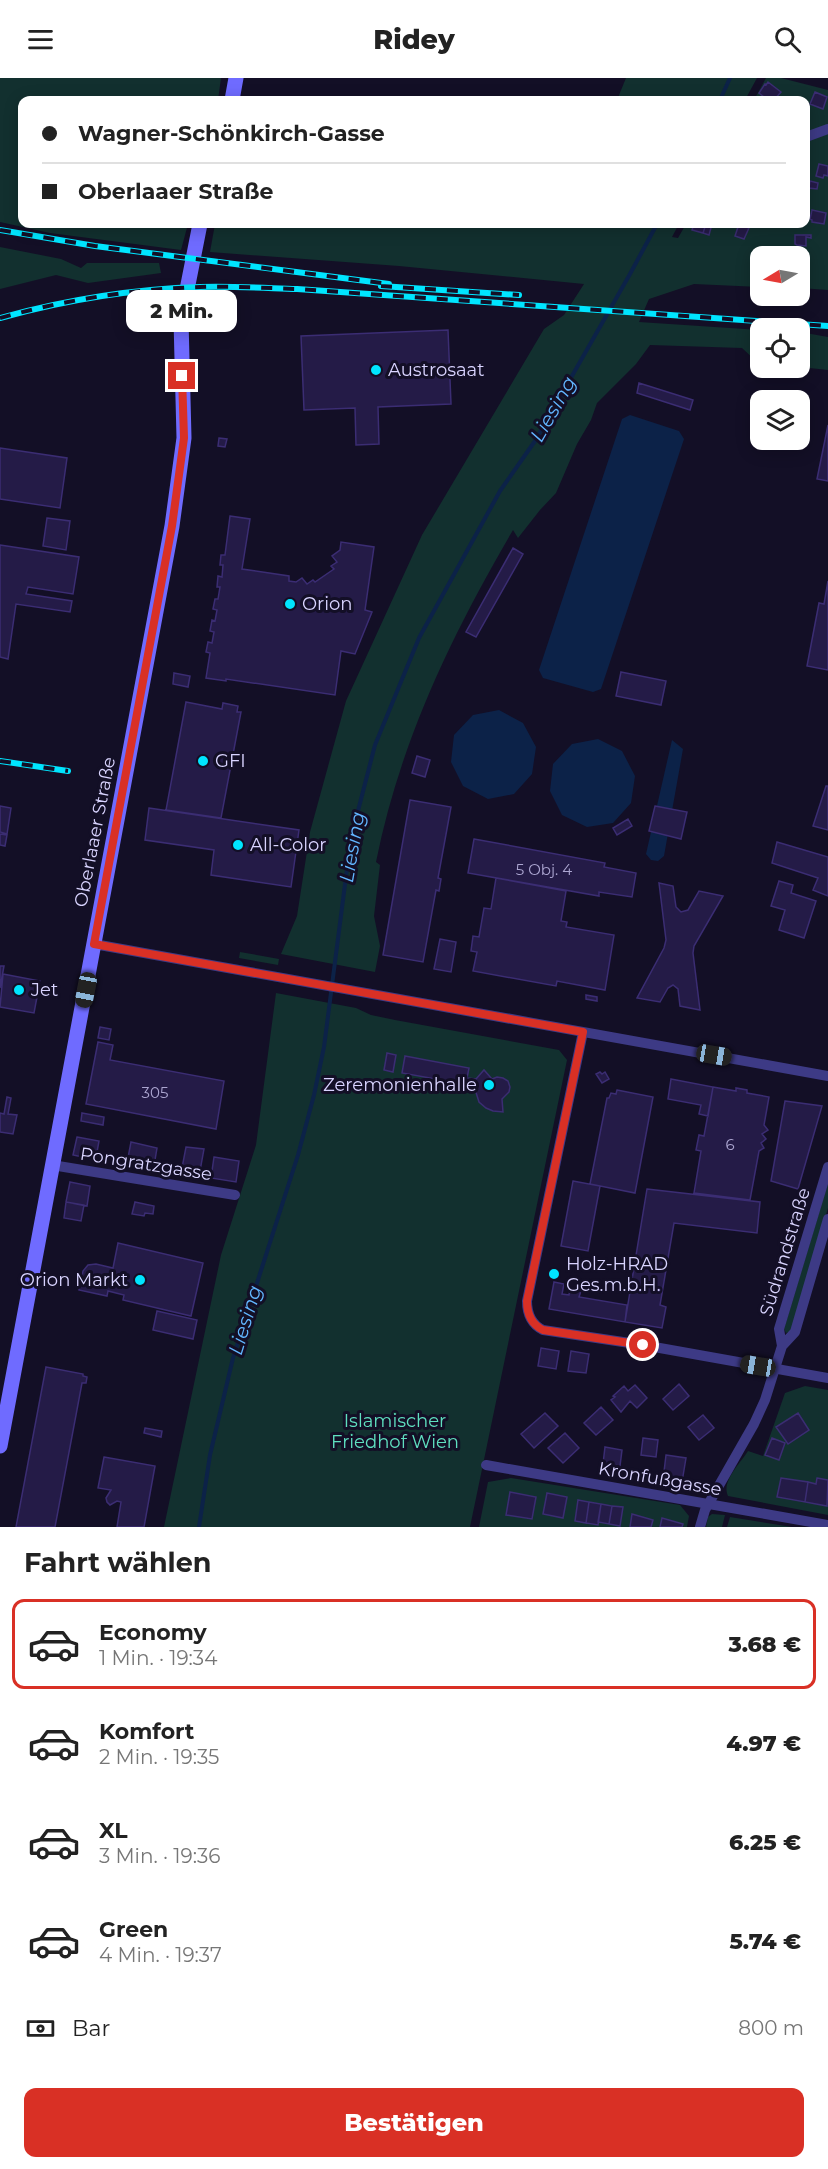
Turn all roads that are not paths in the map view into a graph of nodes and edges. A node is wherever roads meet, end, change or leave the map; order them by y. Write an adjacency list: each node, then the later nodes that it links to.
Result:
1 (236, 78): 2 (main road)
2 (233, 96)
3 (828, 129): 4 (street)
4 (810, 136)
5 (199, 228): 6 (main road, Oberlaaer Straße)
6 (94, 944): 7 (street); 9 (main road, Oberlaaer Straße)
7 (583, 1032): 8 (street); 14 (street)
8 (828, 1076)
9 (52, 1165): 11 (street, Pongratzgasse); 16 (main road, Oberlaaer Straße)
10 (828, 1167): 13 (street, Südrandstraße)
11 (235, 1195)
12 (828, 1219): 13 (street, Südrandstraße)
13 (782, 1346): 14 (street, Südrandstraße)
14 (775, 1369): 15 (street); 18 (street, Südrandstraße)
15 (828, 1378)
16 (1, 1438)
17 (486, 1465): 18 (street, Kronfußgasse)
18 (708, 1503): 19 (street, Kronfußgasse); 20 (street, Südrandstraße)
19 (828, 1525)
20 (700, 1527)

